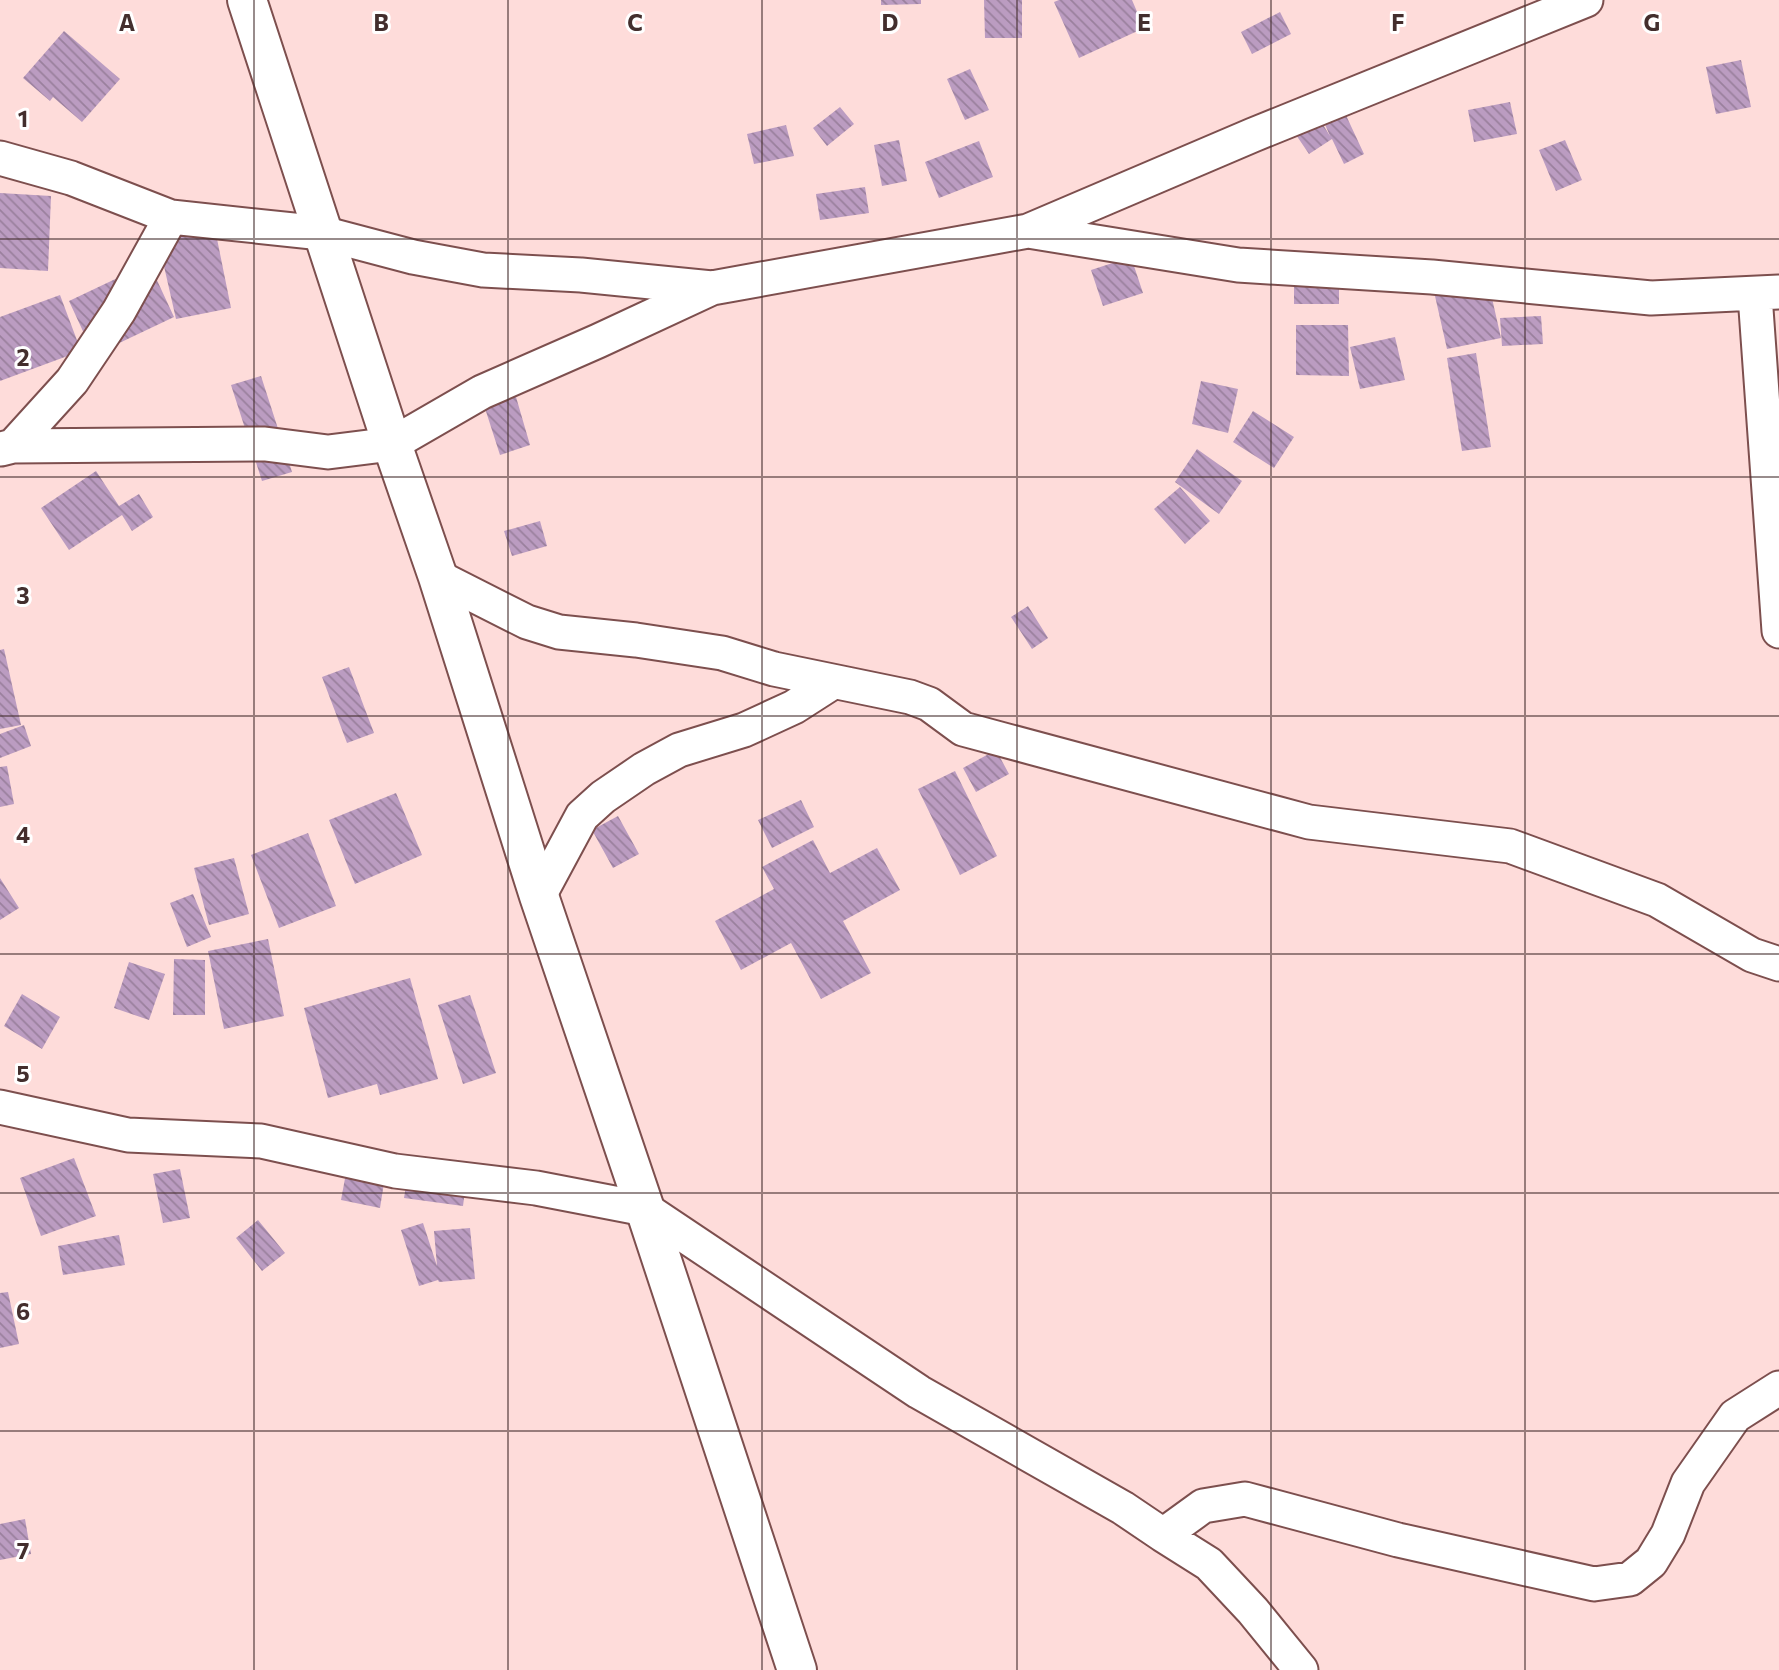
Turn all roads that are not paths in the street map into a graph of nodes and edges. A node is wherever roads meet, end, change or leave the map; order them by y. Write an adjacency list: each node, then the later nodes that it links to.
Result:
1 (247, 0): 6 (main road)
2 (1587, 0): 5 (street)
3 (0, 158): 4 (street)
4 (171, 217): 6 (street); 10 (street)
5 (1028, 231): 7 (street); 8 (street)
6 (322, 233): 7 (street); 9 (main road)
7 (712, 288): 9 (street)
8 (1767, 294): 12 (street)
9 (392, 444): 10 (street); 11 (main road)
10 (7, 448)
11 (438, 577): 13 (street); 14 (main road)
12 (1779, 631)
13 (833, 682): 14 (street); 15 (street)
14 (539, 896): 17 (main road)
15 (1779, 964)
16 (0, 1107): 17 (street)
17 (645, 1209): 19 (street); 20 (main road)
18 (1779, 1388): 19 (street)
19 (1163, 1535): 21 (street)
20 (797, 1670)
21 (1301, 1670)

